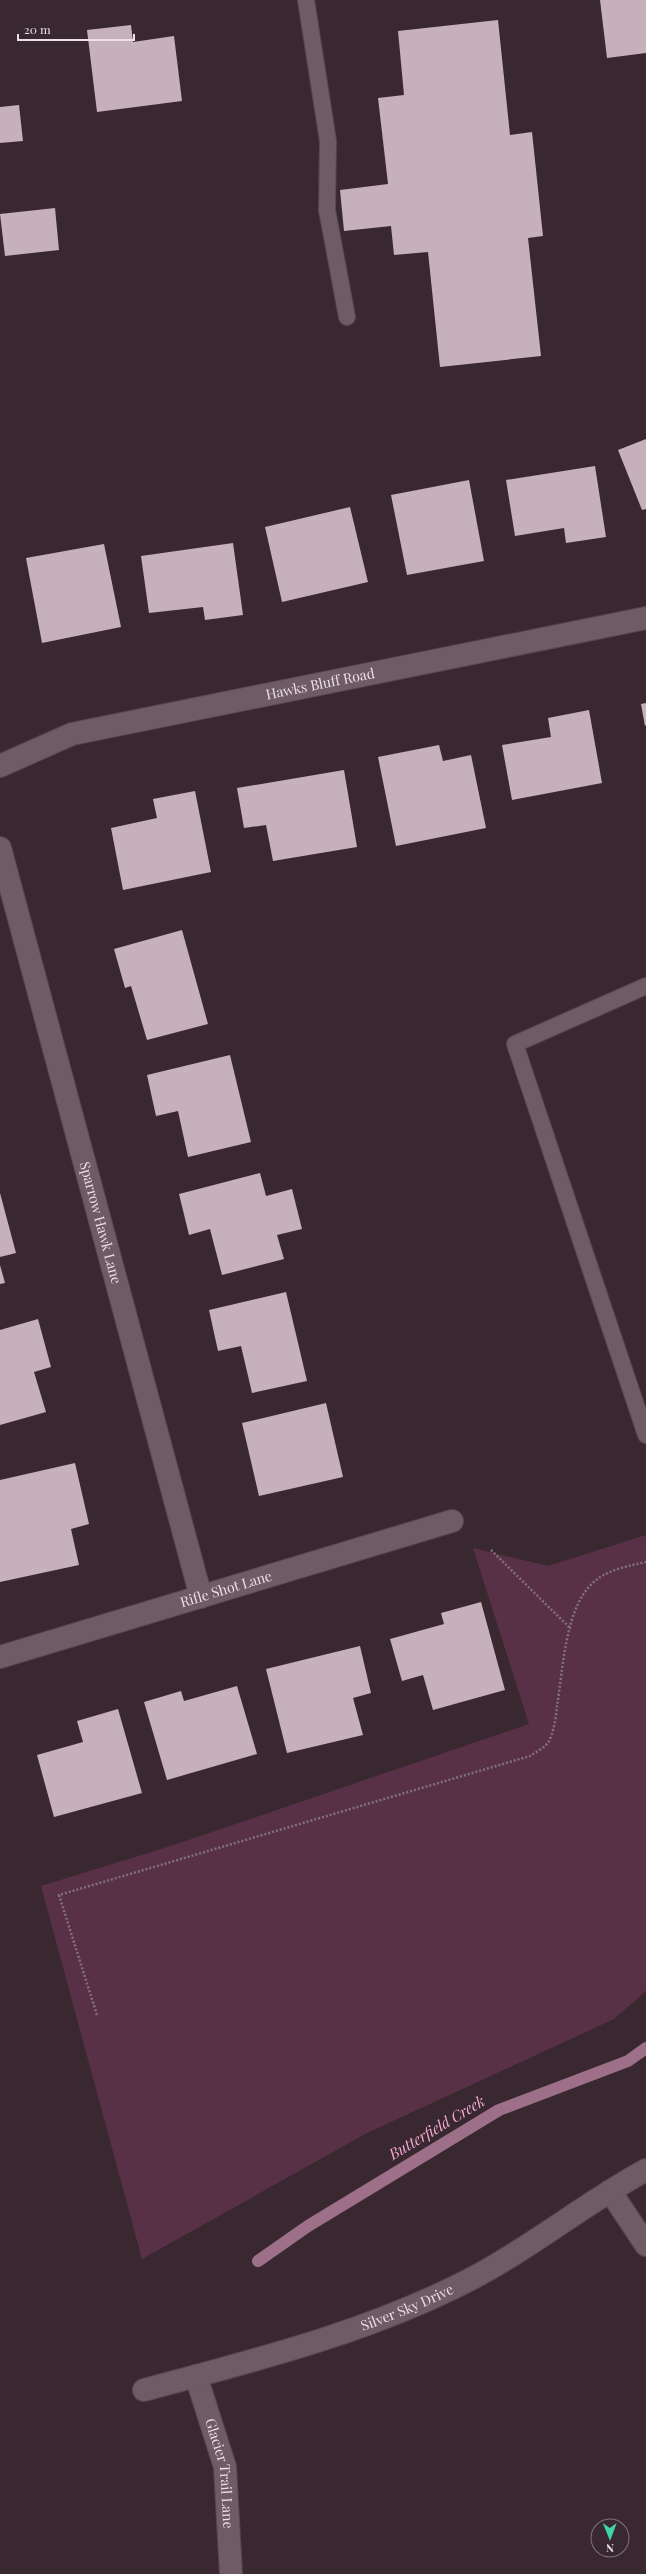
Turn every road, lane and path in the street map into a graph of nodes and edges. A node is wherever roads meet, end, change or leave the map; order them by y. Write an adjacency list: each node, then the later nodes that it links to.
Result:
1 (306, 0): 2 (lane)
2 (347, 316)
3 (646, 618): 4 (street, Hawks Bluff Road)
4 (0, 766)
5 (0, 848): 11 (street, Sparrow Hawk Lane)
6 (646, 986): 7 (lane)
7 (646, 1435)
8 (452, 1521): 11 (street, Rifle Shot Lane)
9 (491, 1550): 12 (path)
10 (646, 1562): 12 (path)
11 (202, 1597): 13 (street, Rifle Shot Lane)
12 (571, 1629): 14 (path)
13 (0, 1657)
14 (96, 2016)
15 (646, 2170): 16 (street, Silver Sky Drive)
16 (610, 2192): 17 (street); 18 (street, Silver Sky Drive)
17 (646, 2245)
18 (196, 2376): 19 (street, Silver Sky Drive); 20 (street, Glacier Trail Lane)
19 (144, 2390)
20 (231, 2574)

